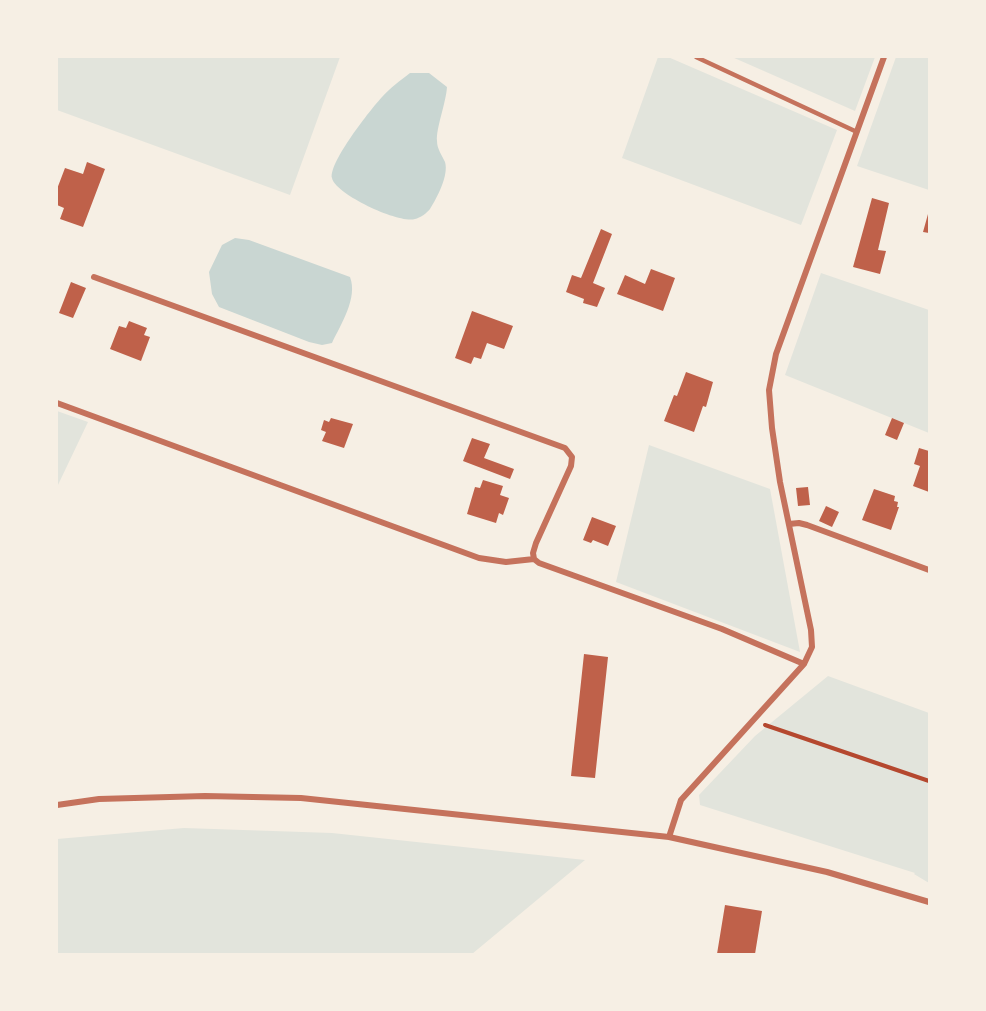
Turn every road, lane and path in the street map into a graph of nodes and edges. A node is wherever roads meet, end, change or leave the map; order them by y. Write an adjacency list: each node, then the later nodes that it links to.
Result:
1 (696, 57): 3 (lane)
2 (884, 57): 3 (street)
3 (857, 132): 6 (street)
4 (94, 277): 7 (street)
5 (57, 403): 7 (street)
6 (789, 524): 8 (street); 9 (street)
7 (534, 559): 9 (street)
8 (929, 570)
9 (804, 664): 10 (street)
10 (755, 719): 11 (path); 13 (street)
11 (929, 781)
12 (57, 805): 13 (street)
13 (669, 837): 14 (street)
14 (929, 902)

